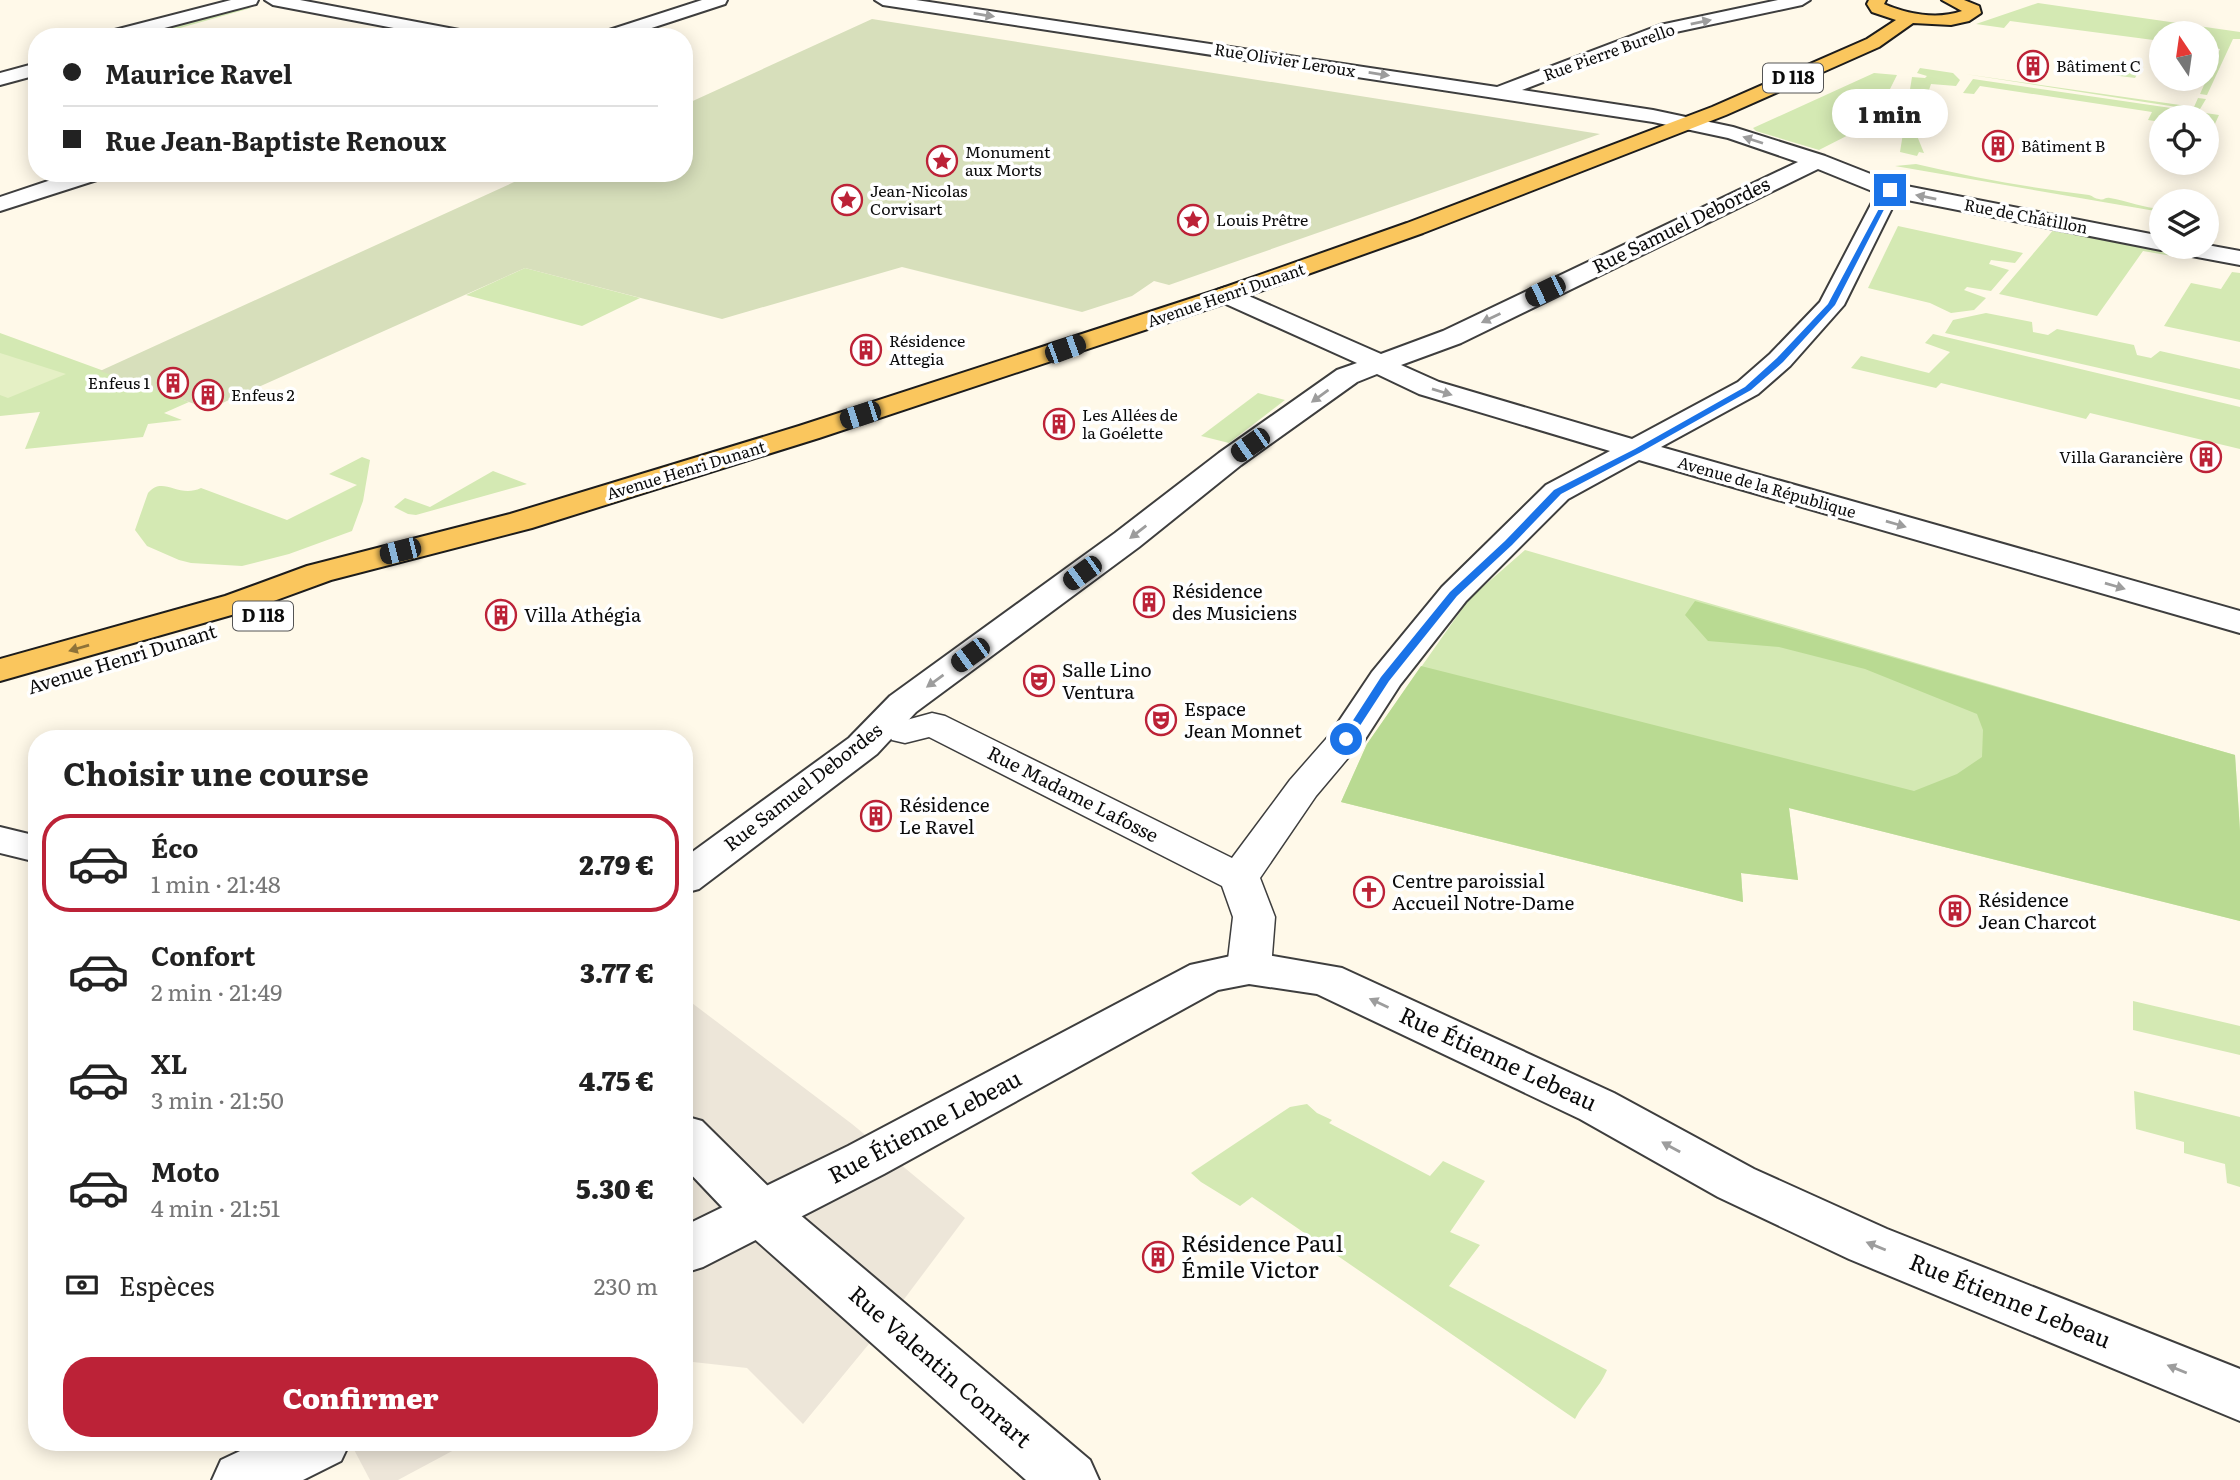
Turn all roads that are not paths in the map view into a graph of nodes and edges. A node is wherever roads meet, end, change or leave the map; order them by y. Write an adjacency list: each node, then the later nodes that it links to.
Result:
1 (250, 0): 11 (street)
2 (719, 0): 14 (street)
3 (883, 0): 9 (street, Rue Olivier Leroux)
4 (1802, 0): 19 (street, Rue Pierre Burello, one-way to 4)
5 (1871, 0): 6 (street)
6 (1877, 0): 10 (main road)
7 (286, 1): 12 (street); 13 (street)
8 (1958, 1): 10 (main road)
9 (924, 3): 19 (street, Rue Olivier Leroux, one-way to 19)
10 (1910, 17): 20 (main road, Avenue Henri Dunant / D 118)
11 (143, 28)
12 (191, 28)
13 (424, 28)
14 (633, 28)
15 (28, 58): 16 (street)
16 (0, 65)
17 (28, 71): 18 (street)
18 (0, 79)
19 (1498, 92): 20 (street, Rue Olivier Leroux)
20 (1688, 123): 21 (street, Rue Olivier Leroux, one-way to 20); 28 (main road, Avenue Henri Dunant / D 118)
21 (1817, 161): 23 (street, Rue de Châtillon); 29 (street, Rue Samuel Debordes, one-way to 29)
22 (67, 182): 24 (street)
23 (1885, 199): 25 (street, Rue de Châtillon, one-way to 23); 30 (street)
24 (0, 204)
25 (2149, 241)
26 (2219, 254): 27 (street)
27 (2240, 258)
28 (1226, 295): 29 (street, Avenue de la République); 31 (main road, Avenue Henri Dunant / D 118)
29 (1380, 364): 30 (street, Avenue de la République, one-way to 30); 39 (street, Rue Samuel Debordes, one-way to 39)
30 (1638, 450): 32 (street, Avenue de la République, one-way to 32); 36 (street)
31 (521, 521): 33 (main road, Avenue Henri Dunant / D 118, one-way to 33); 34 (main road, Avenue Henri Dunant / D 118)
32 (2240, 622)
33 (0, 670)
34 (0, 696)
35 (905, 732): 40 (street, Rue Madame Lafosse)
36 (1346, 739): 40 (street)
37 (0, 840): 38 (street)
38 (28, 847)
39 (693, 872)
40 (1239, 878): 41 (street)
41 (1249, 968): 43 (street, Rue Étienne Lebeau); 45 (street, Rue Étienne Lebeau, one-way to 41)
42 (693, 1144): 43 (street, Rue Valentin Conrart)
43 (760, 1212): 44 (street, Rue Étienne Lebeau); 48 (street, Rue Valentin Conrart)
44 (693, 1246)
45 (2240, 1395)
46 (302, 1451): 47 (street)
47 (242, 1480)
48 (1069, 1480)

